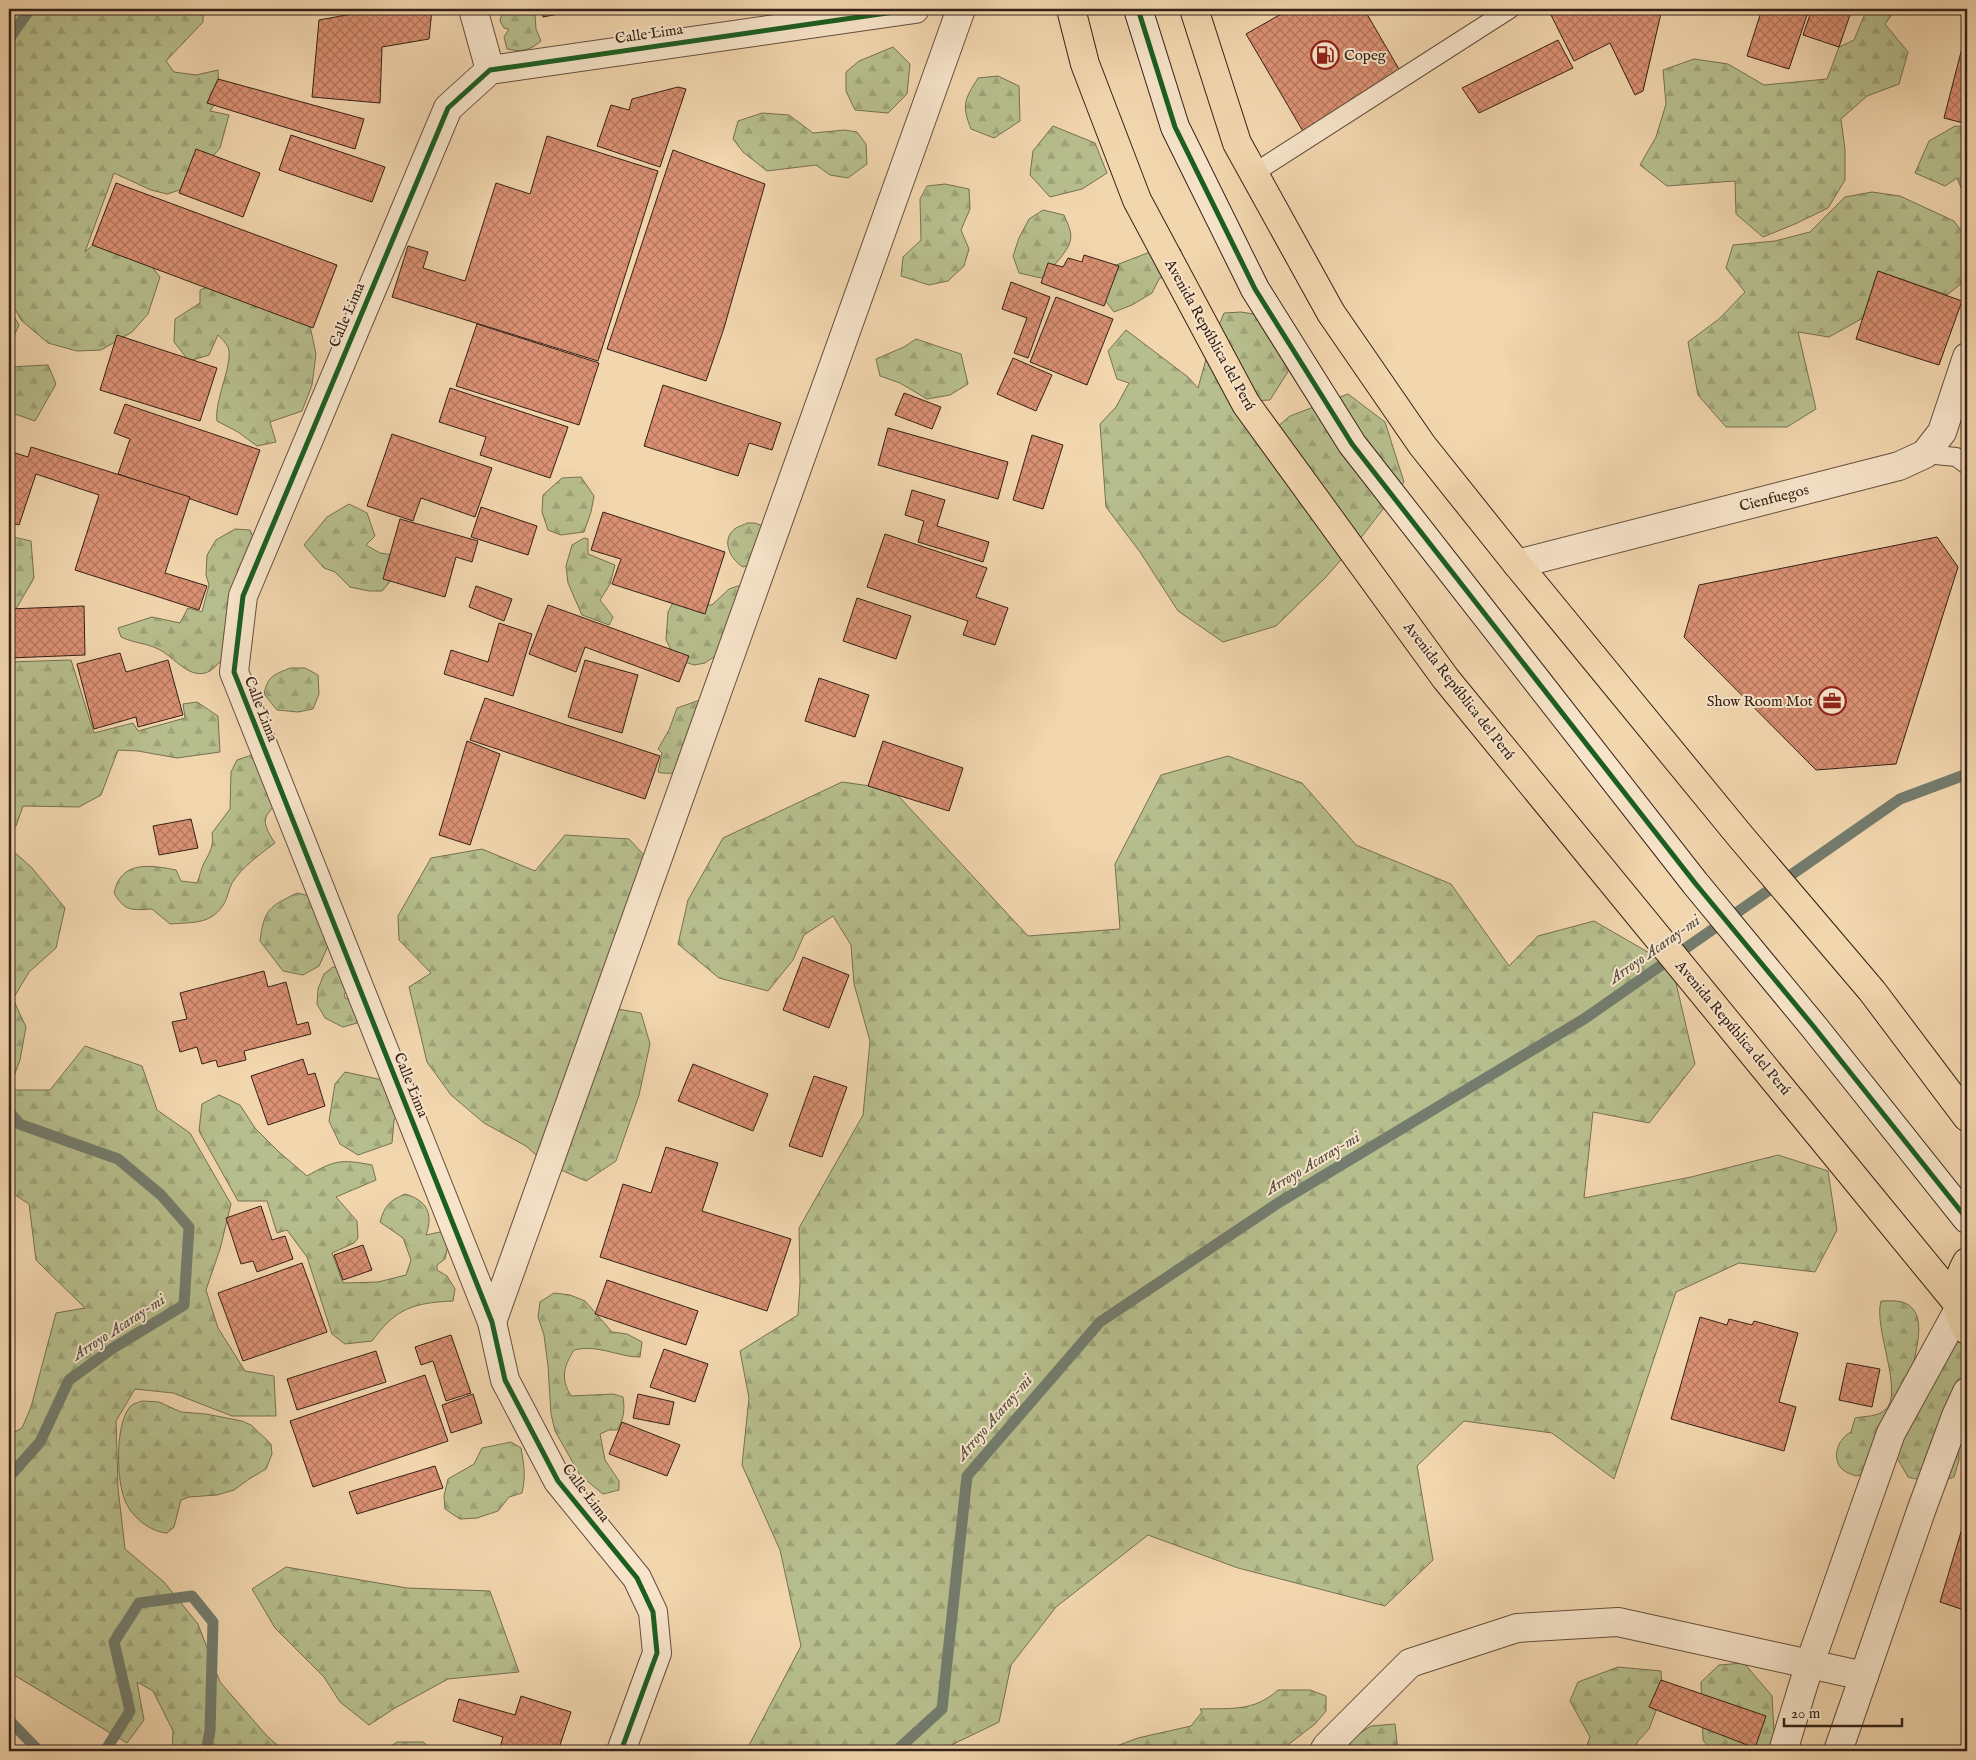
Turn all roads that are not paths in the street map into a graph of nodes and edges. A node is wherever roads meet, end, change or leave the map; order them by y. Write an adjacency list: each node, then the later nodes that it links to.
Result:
1 (473, 9): 9 (street)
2 (915, 9): 9 (street, Calle Lima)
3 (961, 9): 19 (street)
4 (1071, 9): 18 (highway, Avenida República del Perú)
5 (1138, 9): 16 (street)
6 (1194, 9): 10 (highway)
7 (1510, 9): 8 (lane)
8 (1491, 14): 10 (lane)
9 (490, 70): 19 (street, Calle Lima)
10 (1254, 174): 14 (highway)
11 (1967, 357): 12 (street, Cienfuegos)
12 (1925, 454): 13 (lane); 14 (street, Cienfuegos)
13 (1967, 465)
14 (1517, 564): 15 (highway)
15 (1967, 1118)
16 (1967, 1219)
17 (1967, 1262): 18 (highway)
18 (1961, 1314): 21 (street)
19 (492, 1322): 23 (street, Calle Lima)
20 (1967, 1392): 22 (street)
21 (1810, 1663): 22 (street); 24 (street); 25 (street)
22 (1864, 1676): 26 (street)
23 (621, 1751)
24 (1324, 1751)
25 (1783, 1751)
26 (1838, 1751)

